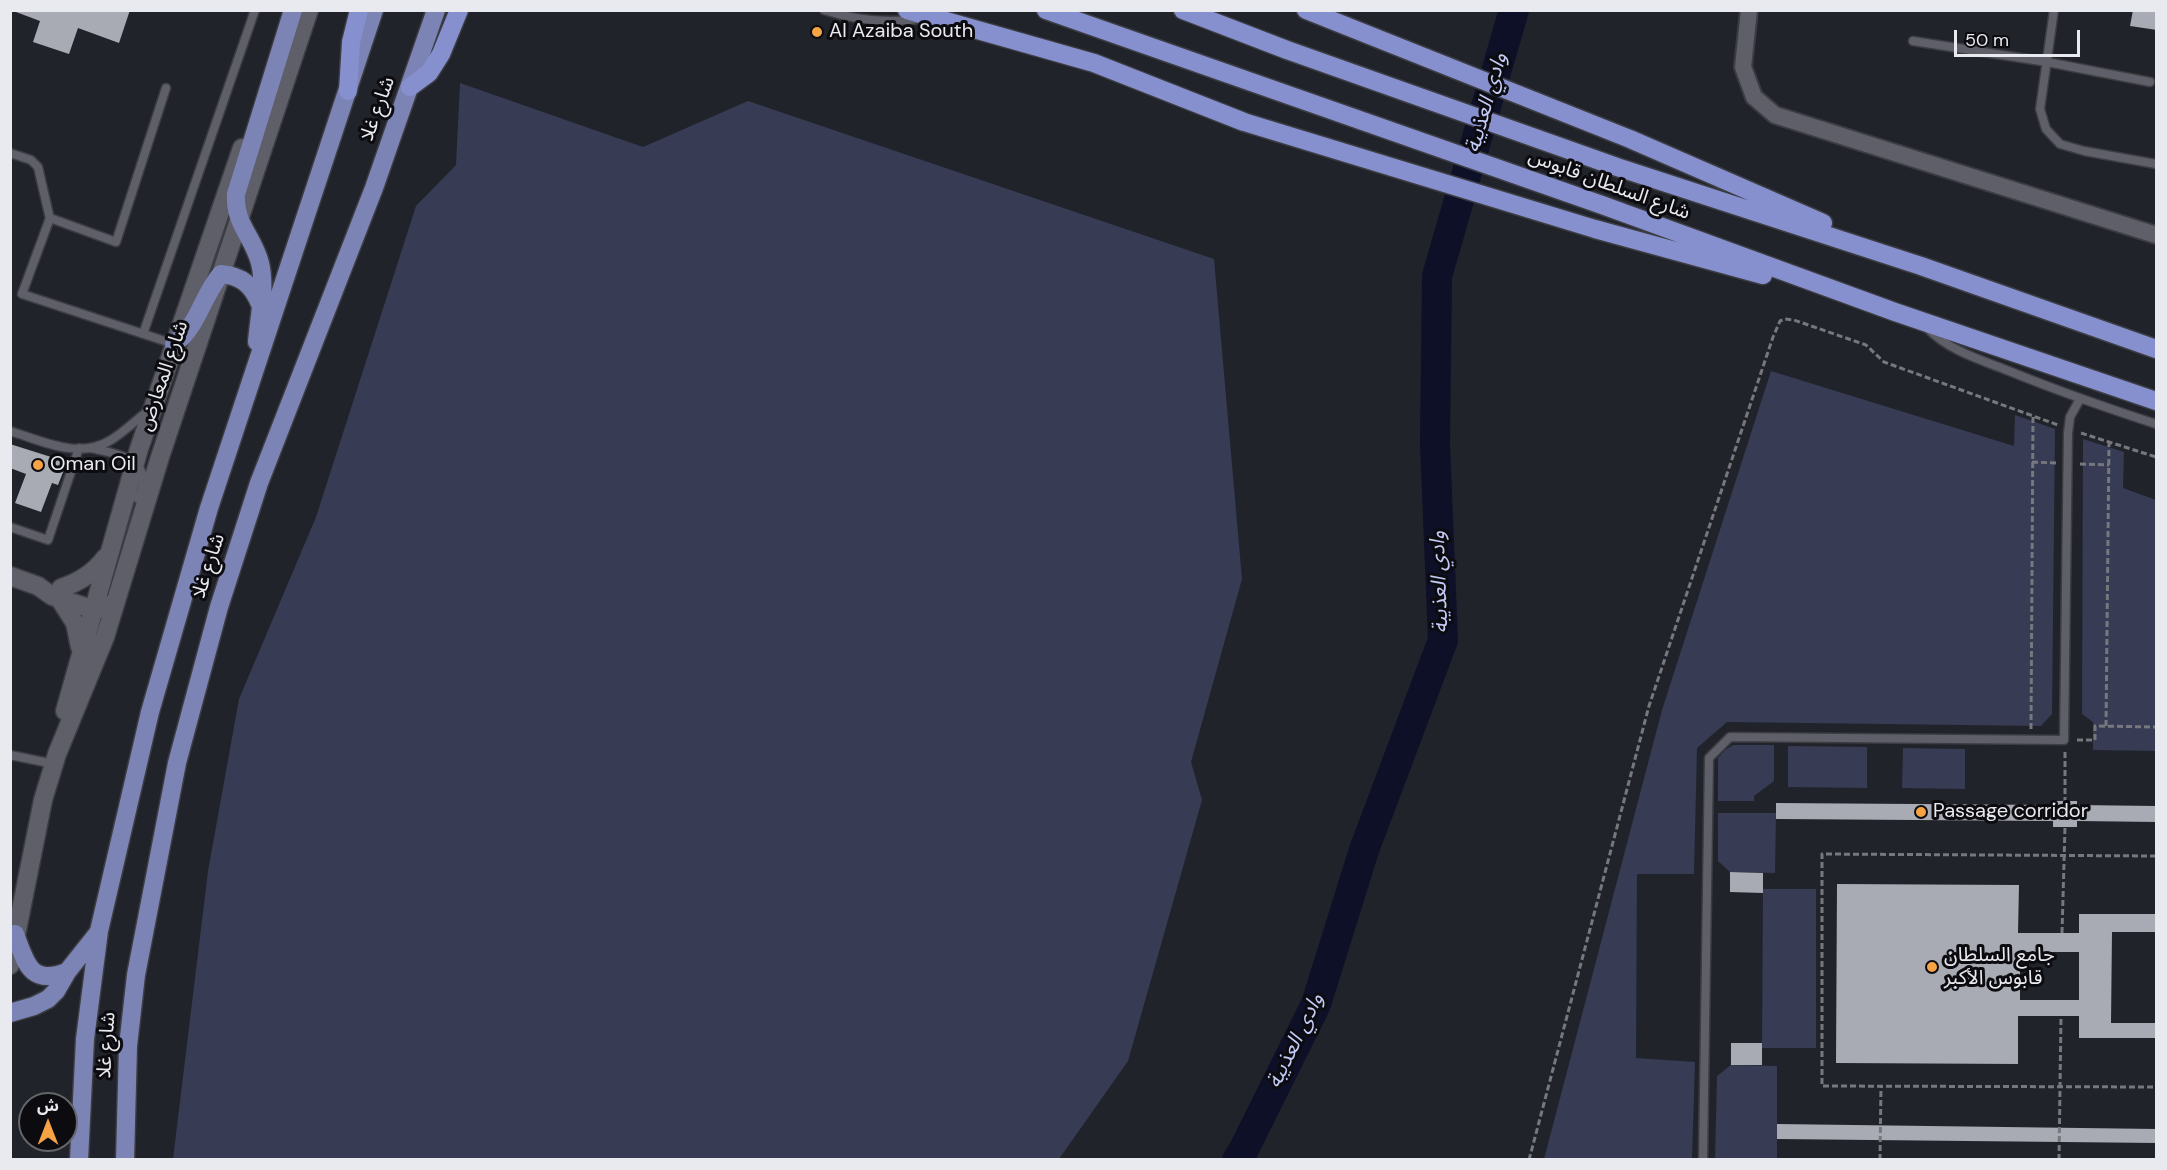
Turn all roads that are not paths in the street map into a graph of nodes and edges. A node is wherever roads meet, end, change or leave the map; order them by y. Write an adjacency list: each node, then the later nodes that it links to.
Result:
1 (255, 10): 35 (lane)
2 (288, 10): 36 (main road, شارع المعارض)
3 (293, 10): 28 (main road)
4 (309, 10): 28 (main road, شارع المعارض)
5 (359, 10): 24 (highway)
6 (374, 10): 24 (main road, شارع غلا)
7 (436, 10): 22 (main road, شارع غلا)
8 (459, 10): 22 (highway)
9 (824, 10): 17 (lane)
10 (907, 10): 17 (highway)
11 (1046, 10): 33 (highway, شارع السلطان قابوس)
12 (1183, 10): 30 (highway, شارع السلطان قابوس)
13 (1306, 10): 30 (highway)
14 (1749, 10): 18 (street)
15 (1756, 10): 18 (street)
16 (2054, 10): 20 (lane)
17 (929, 17): 33 (highway)
18 (1748, 28): 29 (street)
19 (1913, 41): 20 (lane)
20 (2047, 62): 21 (lane); 26 (lane)
21 (2150, 82)
22 (410, 87): 66 (main road, شارع غلا)
23 (166, 88): 27 (lane)
24 (348, 91): 38 (main road, شارع غلا)
25 (10, 153): 27 (lane)
26 (2157, 164)
27 (50, 219): 35 (lane)
28 (238, 219): 31 (main road, شارع المعارض); 32 (main road)
29 (2157, 235)
30 (1921, 266): 37 (highway, شارع السلطان قابوس)
31 (221, 274): 32 (main road); 36 (main road); 42 (main road, شارع المعارض)
32 (260, 304): 38 (main road)
33 (1895, 312): 34 (highway, شارع السلطان قابوس)
34 (1919, 320): 39 (lane); 40 (highway, شارع السلطان قابوس)
35 (143, 334): 36 (lane)
36 (174, 344): 41 (main road, شارع المعارض); 42 (main road)
37 (2157, 349)
38 (255, 371): 58 (main road, شارع غلا)
39 (2080, 399): 43 (lane); 67 (lane)
40 (2157, 401)
41 (153, 406): 45 (lane); 46 (main road, شارع المعارض)
42 (171, 424): 48 (main road, شارع المعارض)
43 (2157, 424)
44 (10, 431): 45 (lane)
45 (83, 448): 46 (lane); 47 (lane)
46 (134, 464): 48 (lane); 49 (main road, شارع المعارض)
47 (10, 527)
48 (135, 535): 51 (main road, شارع المعارض)
49 (108, 556): 52 (main road); 53 (main road, شارع المعارض)
50 (10, 576): 52 (main road)
51 (119, 589): 53 (main road); 54 (main road, شارع المعارض)
52 (60, 593): 53 (main road); 55 (main road)
53 (96, 605): 54 (main road); 55 (main road, شارع المعارض)
54 (108, 628): 57 (main road, شارع المعارض)
55 (80, 653): 57 (main road, شارع المعارض)
56 (10, 755): 57 (lane)
57 (55, 759): 59 (main road, شارع المعارض)
58 (99, 931): 61 (main road); 63 (main road, شارع غلا)
59 (15, 934): 60 (main road, شارع المعارض); 61 (main road)
60 (10, 965)
61 (67, 972): 62 (main road)
62 (10, 1013)
63 (86, 1039): 64 (main road); 65 (main road, شارع غلا)
64 (68, 1160)
65 (79, 1160)
66 (126, 1160)
67 (1703, 1160)

